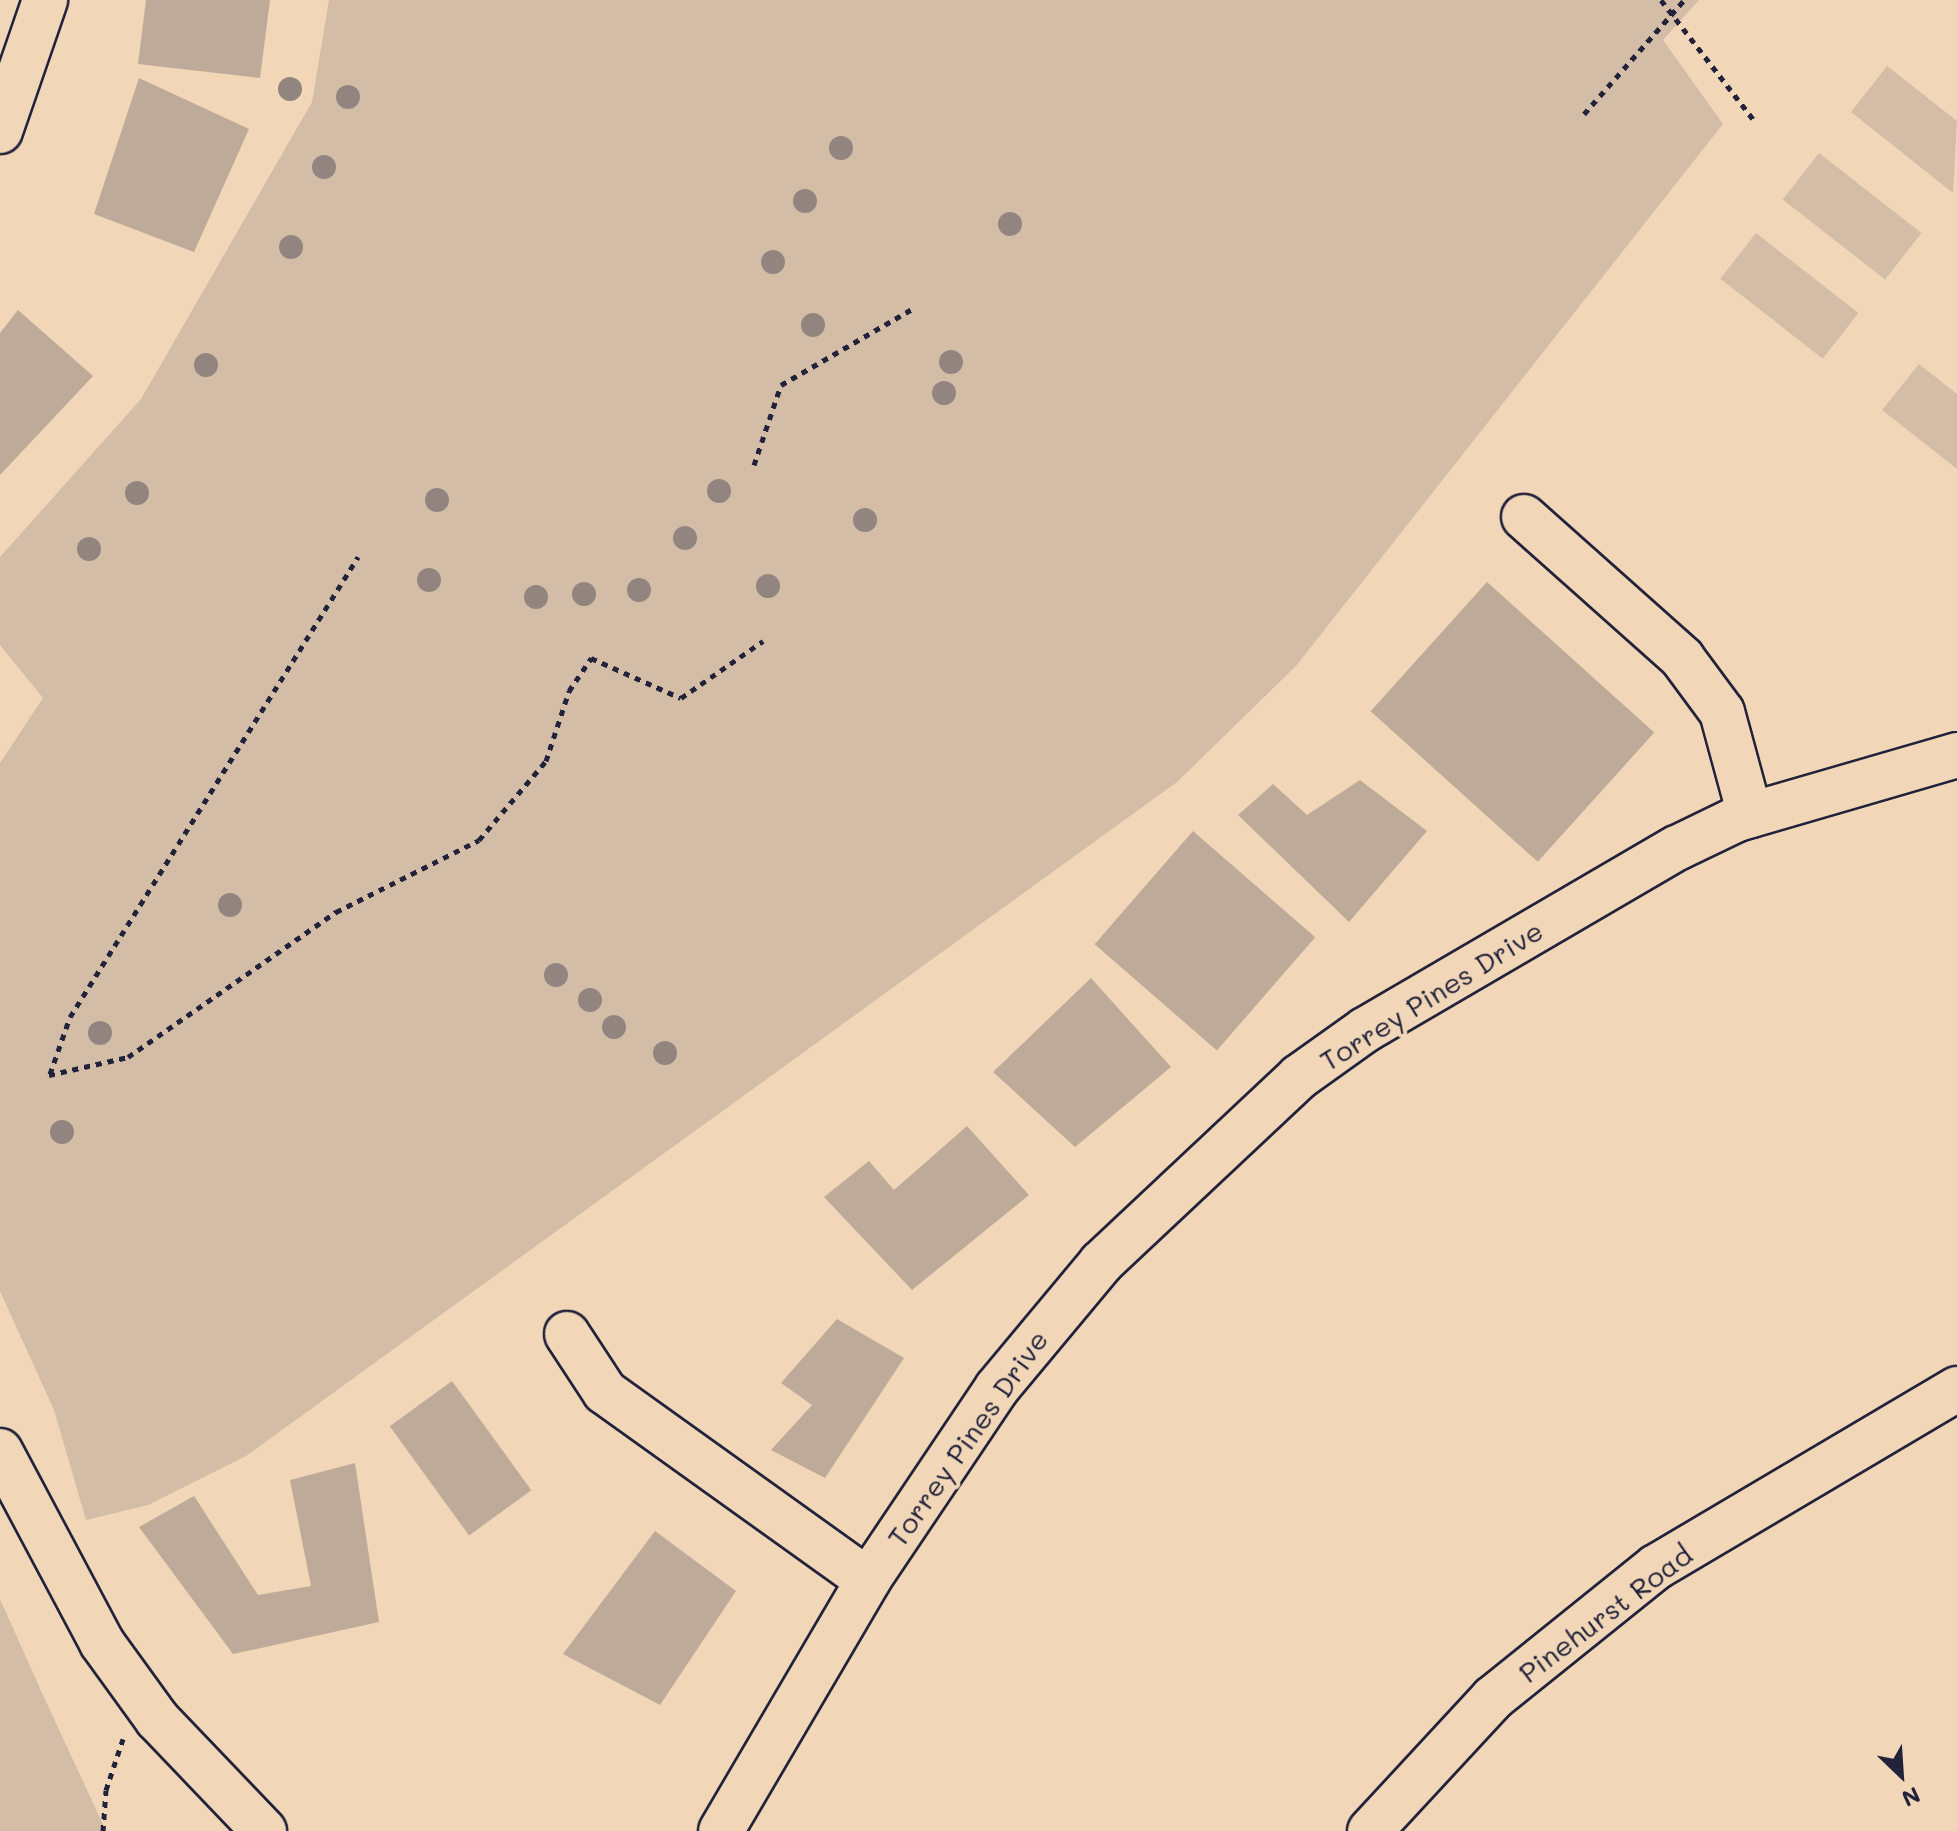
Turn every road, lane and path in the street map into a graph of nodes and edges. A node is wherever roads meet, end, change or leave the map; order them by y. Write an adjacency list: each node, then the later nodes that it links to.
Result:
1 (45, 0): 7 (street)
2 (1661, 0): 4 (path)
3 (1684, 0): 4 (path)
4 (1670, 15): 5 (path); 6 (path)
5 (1584, 114)
6 (1756, 123)
7 (0, 131)
8 (914, 308): 9 (path)
9 (754, 465)
10 (1524, 517): 14 (street)
11 (358, 557): 12 (path)
12 (763, 641)
13 (1957, 755): 14 (street, Torrey Pines Drive)
14 (1750, 815): 18 (street, Torrey Pines Drive)
15 (567, 1334): 18 (street)
16 (1957, 1389): 23 (street, Pinehurst Road)
17 (0, 1451): 19 (street)
18 (868, 1580): 22 (street, Torrey Pines Drive)
19 (138, 1693): 20 (path); 21 (street)
20 (103, 1831)
21 (264, 1831)
22 (721, 1831)
23 (1370, 1831)

